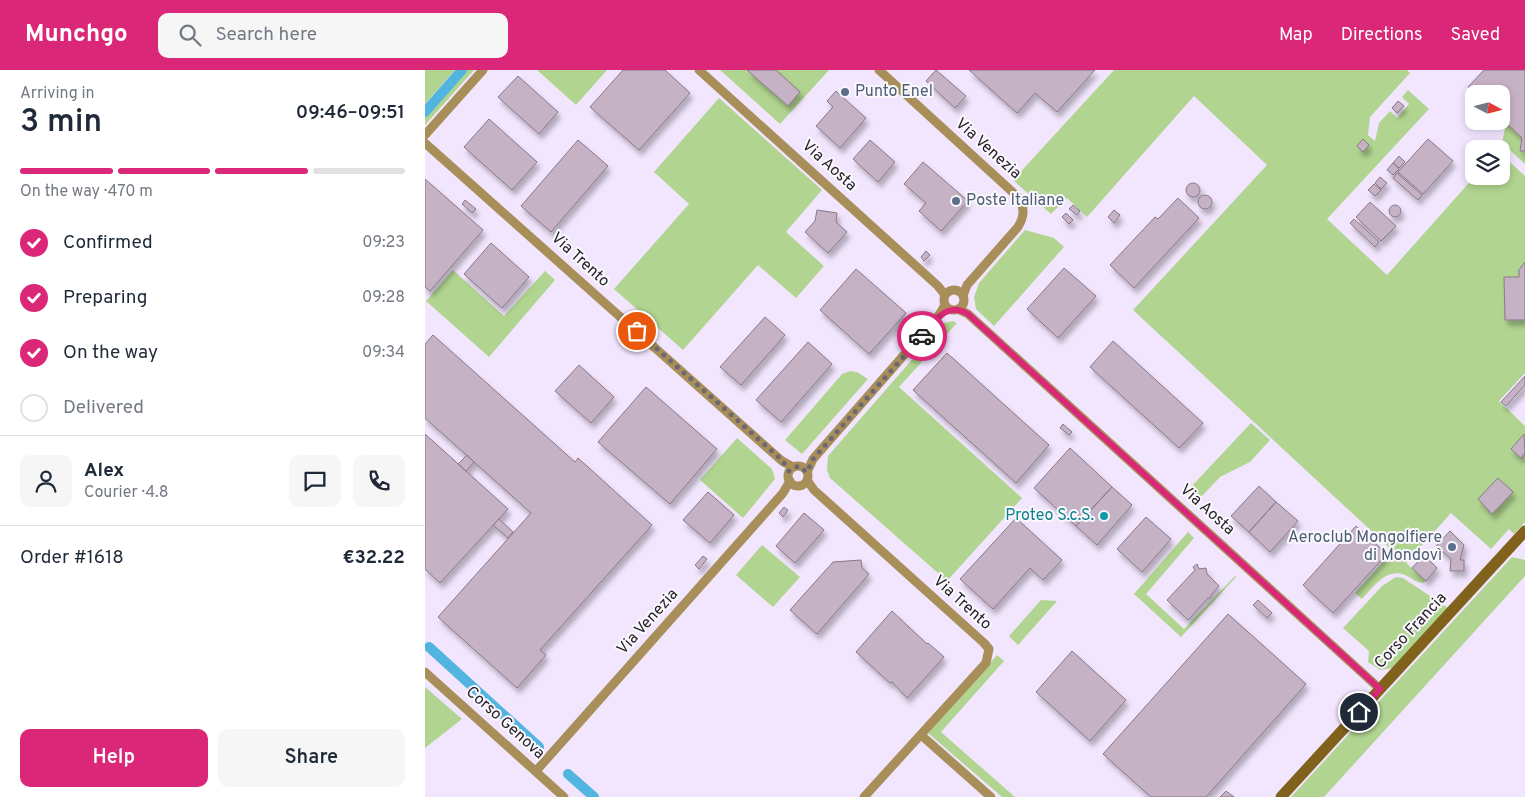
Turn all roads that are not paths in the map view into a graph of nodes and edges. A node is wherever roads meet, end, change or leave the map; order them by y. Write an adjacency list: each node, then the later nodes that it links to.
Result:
1 (483, 70): 4 (street)
2 (699, 70): 6 (street, Via Aosta)
3 (879, 70): 6 (street, Via Venezia)
4 (425, 135)
5 (425, 143): 7 (street, Via Trento)
6 (954, 300): 7 (street, Via Venezia); 10 (street, Via Aosta)
7 (798, 476): 11 (street, Via Trento); 12 (street, Via Venezia)
8 (1525, 531): 10 (street, Corso Francia)
9 (425, 672): 12 (street, Corso Genova)
10 (1380, 689): 16 (street, Corso Francia)
11 (921, 735): 14 (street, Via Trento); 15 (street)
12 (536, 771): 13 (street, Corso Genova)
13 (564, 797)
14 (865, 797)
15 (991, 797)
16 (1281, 797)

